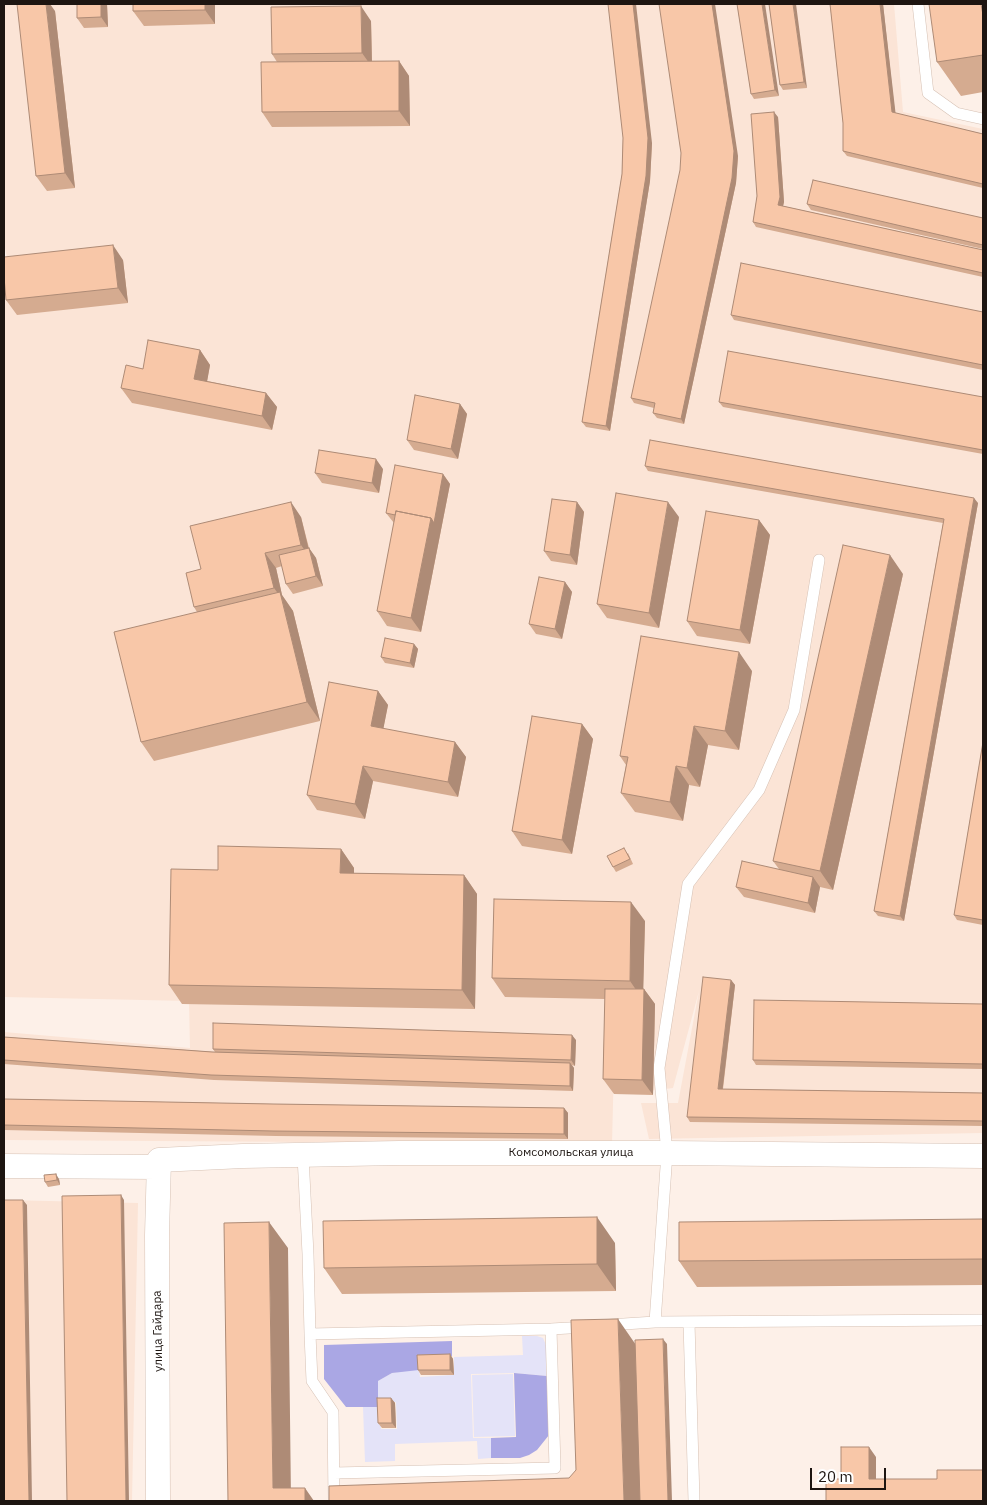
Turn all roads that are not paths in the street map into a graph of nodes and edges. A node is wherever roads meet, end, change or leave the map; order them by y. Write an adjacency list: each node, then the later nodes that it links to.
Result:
1 (918, 4): 2 (lane)
2 (983, 119)
3 (819, 560): 4 (lane)
4 (667, 1153): 5 (street, Комсомольская улица); 6 (street, Комсомольская улица); 10 (lane)
5 (304, 1156): 7 (street, Комсомольская улица); 13 (lane)
6 (983, 1156)
7 (159, 1164): 8 (street, Комсомольская улица); 15 (street, улица Гайдара)
8 (4, 1166)
9 (983, 1320): 11 (lane)
10 (655, 1322): 11 (lane); 12 (lane)
11 (689, 1322): 17 (lane)
12 (551, 1329): 13 (lane); 14 (lane)
13 (310, 1334): 14 (lane)
14 (334, 1474): 16 (lane)
15 (158, 1501)
16 (334, 1501)
17 (694, 1501)

